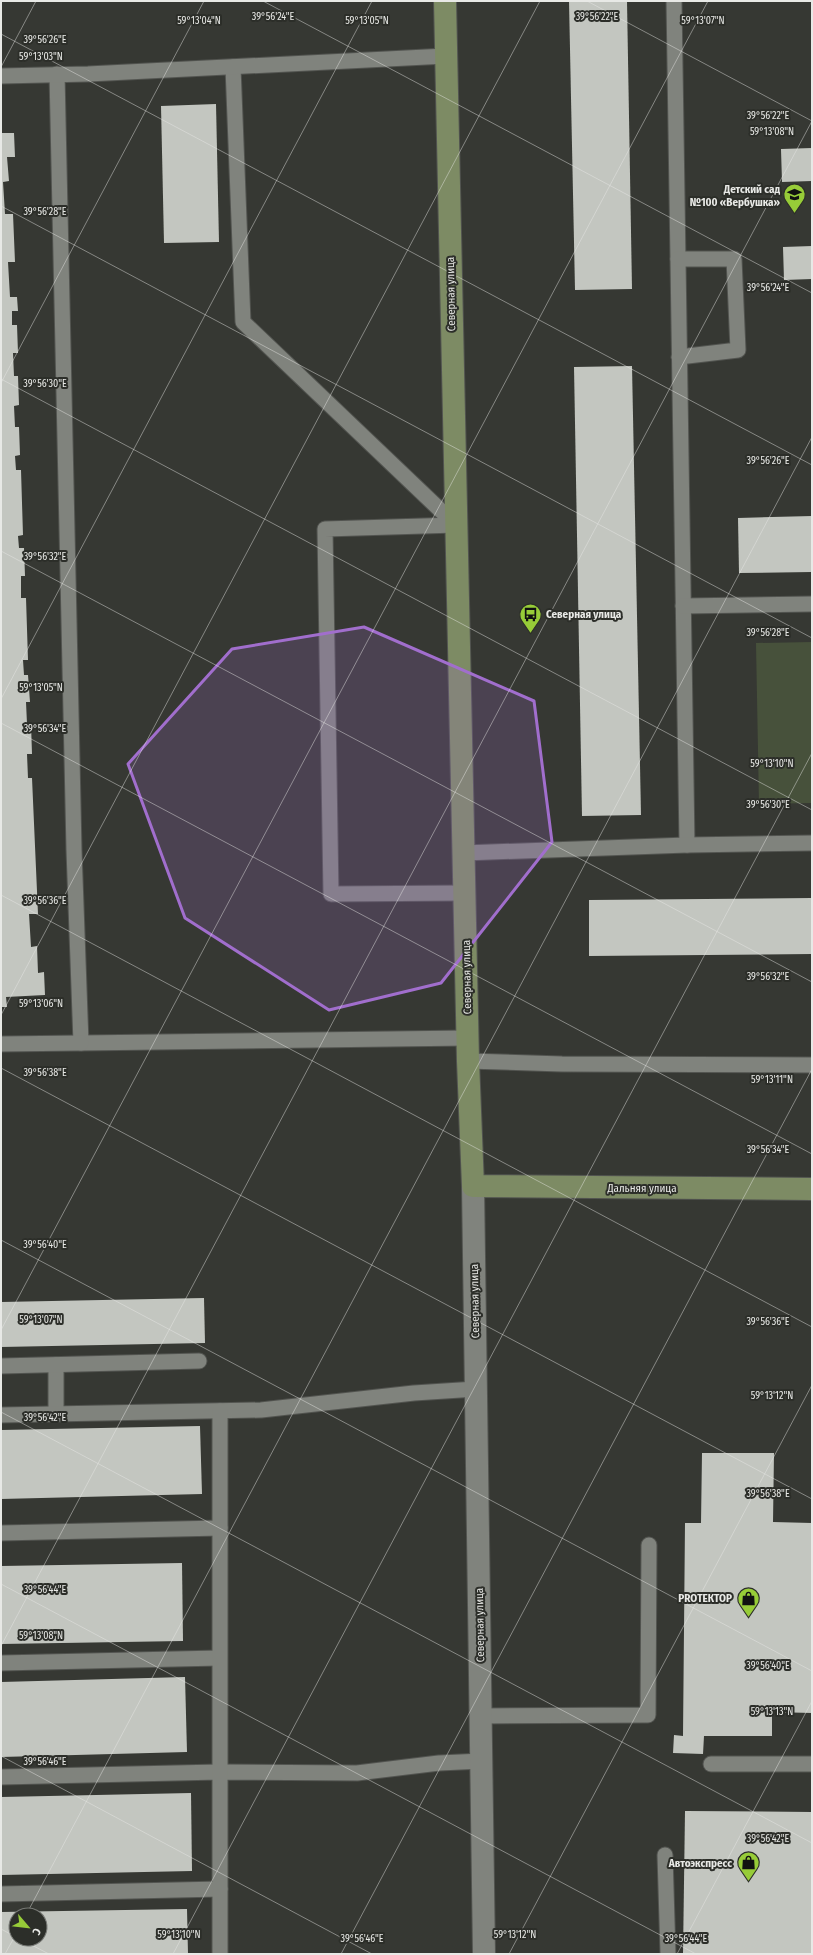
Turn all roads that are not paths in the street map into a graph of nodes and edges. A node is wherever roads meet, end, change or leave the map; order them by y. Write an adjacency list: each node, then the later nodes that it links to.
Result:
1 (445, 1): 3 (street, Северная улица)
2 (674, 1): 7 (lane)
3 (446, 56): 4 (lane); 9 (street, Северная улица)
4 (233, 67): 5 (lane); 9 (lane)
5 (57, 74): 6 (lane); 17 (lane)
6 (1, 76)
7 (678, 259): 8 (lane); 8 (lane)
8 (680, 357): 11 (lane)
9 (456, 526): 14 (street, Северная улица); 15 (lane)
10 (812, 604): 11 (lane)
11 (683, 606): 13 (lane)
12 (812, 843): 13 (lane)
13 (686, 845): 14 (lane)
14 (464, 853): 15 (street, Северная улица)
15 (465, 893): 16 (street, Северная улица)
16 (468, 1038): 17 (lane); 19 (street, Северная улица)
17 (80, 1043): 18 (lane)
18 (1, 1044)
19 (468, 1061): 20 (lane); 21 (street, Северная улица)
20 (812, 1065)
21 (473, 1186): 22 (street, Дальняя улица); 26 (street, Северная улица)
22 (812, 1189)
23 (199, 1361): 24 (lane)
24 (56, 1365): 25 (lane); 28 (lane)
25 (1, 1366)
26 (476, 1389): 27 (lane); 35 (street, Северная улица)
27 (220, 1411): 28 (lane); 30 (lane)
28 (56, 1414): 29 (lane)
29 (1, 1415)
30 (220, 1528): 31 (lane); 33 (lane)
31 (1, 1533)
32 (648, 1544): 35 (lane)
33 (219, 1658): 34 (lane); 39 (lane)
34 (1, 1663)
35 (481, 1716): 36 (street, Северная улица)
36 (482, 1761): 39 (lane); 45 (street, Северная улица)
37 (711, 1764): 38 (lane)
38 (812, 1764)
39 (219, 1772): 40 (lane); 42 (lane)
40 (1, 1777)
41 (666, 1855): 46 (lane)
42 (220, 1889): 43 (lane); 44 (lane)
43 (1, 1894)
44 (220, 1954)
45 (484, 1954)
46 (668, 1954)

